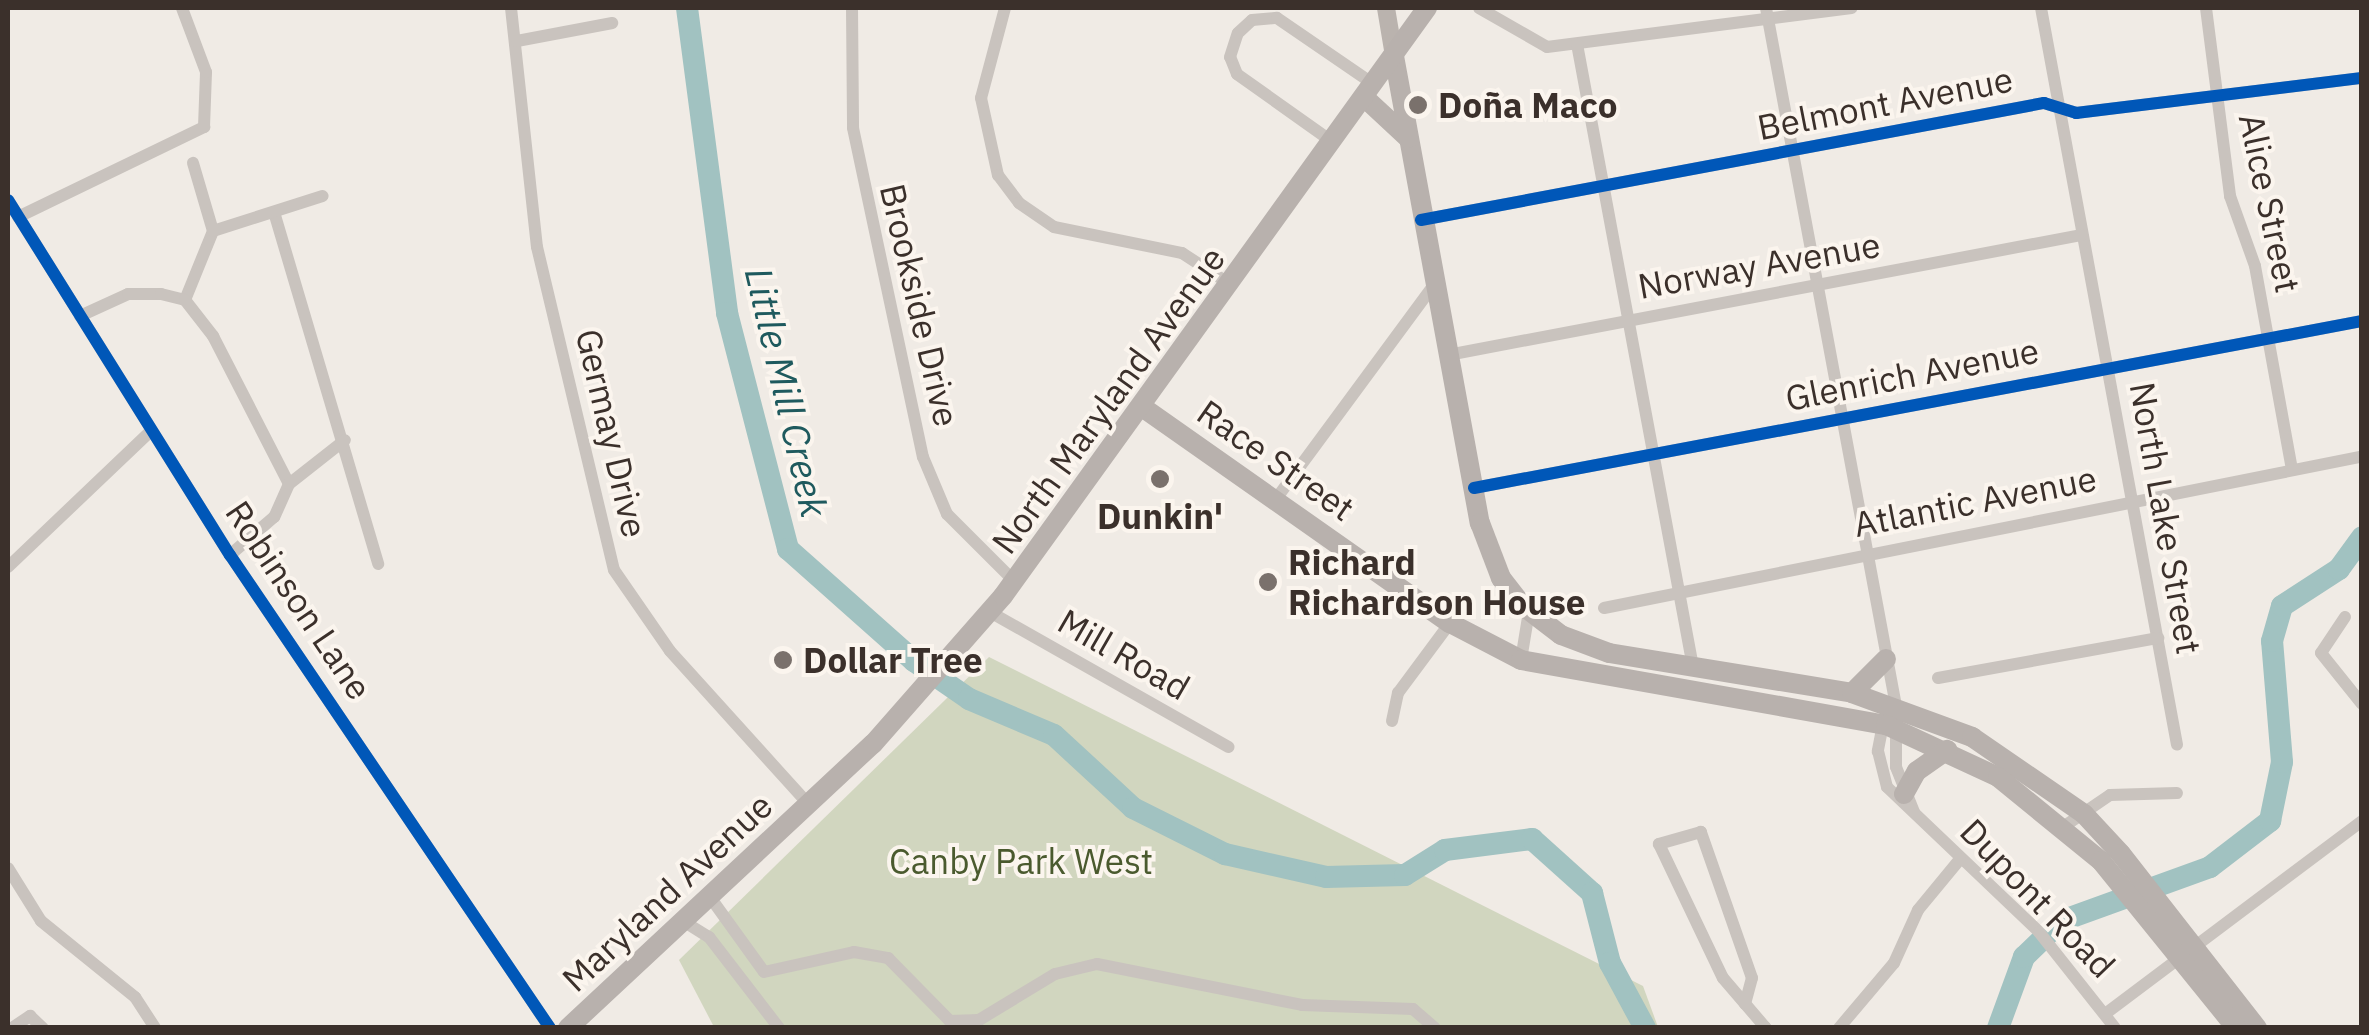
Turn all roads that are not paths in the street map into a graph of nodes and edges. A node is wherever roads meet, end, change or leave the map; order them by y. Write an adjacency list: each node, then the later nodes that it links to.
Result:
1 (182, 8): 28 (street)
2 (511, 8): 13 (street, Germay Drive)
3 (852, 8): 57 (street, Brookside Drive)
4 (1006, 8): 32 (street)
5 (1386, 8): 15 (street)
6 (1427, 8): 15 (main road, North Maryland Avenue)
7 (1479, 8): 14 (street)
8 (1852, 8): 11 (street)
9 (2042, 8): 19 (street, North Lake Street)
10 (2206, 8): 18 (street, Alice Street)
11 (1766, 13): 14 (street); 22 (street)
12 (612, 24): 13 (street)
13 (517, 41): 81 (street, Germay Drive)
14 (1576, 44): 24 (street)
15 (1394, 56): 17 (main road, North Maryland Avenue); 20 (main road)
16 (2362, 78): 18 (street, Belmont Avenue)
17 (1370, 91): 20 (main road); 21 (main road, North Maryland Avenue); 21 (street)
18 (2216, 97): 19 (street, Belmont Avenue); 39 (street, Alice Street)
19 (2058, 107): 22 (street, Belmont Avenue); 31 (street, North Lake Street)
20 (1409, 140): 29 (main road)
21 (1334, 143): 32 (main road, North Maryland Avenue)
22 (1792, 151): 24 (street, Belmont Avenue); 34 (street)
23 (193, 163): 30 (street)
24 (1603, 187): 29 (street, Belmont Avenue); 37 (street)
25 (324, 196): 27 (street)
26 (8, 200): 28 (street, Robinson Lane)
27 (274, 212): 30 (street); 45 (street)
28 (18, 217): 36 (street, Robinson Lane)
29 (1421, 220): 33 (main road)
30 (214, 231): 35 (street)
31 (2081, 235): 34 (street, Norway Avenue); 41 (street, North Lake Street)
32 (1232, 286): 42 (main road, North Maryland Avenue)
33 (1433, 286): 40 (main road); 51 (street)
34 (1816, 286): 37 (street, Norway Avenue); 43 (street)
35 (185, 300): 36 (street); 49 (street)
36 (80, 316): 44 (street, Robinson Lane)
37 (1628, 320): 40 (street, Norway Avenue); 46 (street)
38 (2362, 321): 39 (street, Glenrich Avenue)
39 (2268, 338): 41 (street, Glenrich Avenue); 48 (street, Alice Street)
40 (1448, 355): 50 (main road)
41 (2108, 367): 43 (street, Glenrich Avenue); 52 (street, North Lake Street)
42 (1145, 409): 51 (main road, Race Street); 57 (main road, North Maryland Avenue)
43 (1840, 418): 46 (street, Glenrich Avenue); 53 (street)
44 (151, 431): 54 (street, Robinson Lane); 56 (street)
45 (345, 440): 49 (street); 55 (street)
46 (1653, 454): 50 (street, Glenrich Avenue); 58 (street)
47 (2360, 457): 48 (street, Atlantic Avenue)
48 (2292, 470): 52 (street, Atlantic Avenue)
49 (289, 484): 54 (street)
50 (1474, 488): 61 (main road)
51 (1276, 499): 63 (main road, Race Street)
52 (2132, 501): 53 (street, Atlantic Avenue); 64 (street, North Lake Street)
53 (1866, 552): 58 (street, Atlantic Avenue); 65 (street)
54 (230, 555): 94 (street, Robinson Lane)
55 (378, 564)
56 (8, 567)
57 (1015, 582): 60 (main road, North Maryland Avenue)
58 (1678, 588): 59 (street, Atlantic Avenue); 67 (street)
59 (1604, 608)
60 (990, 612): 77 (street, Mill Road); 81 (main road, North Maryland Avenue)
61 (1529, 612): 66 (street); 67 (main road)
62 (2345, 617): 72 (street)
63 (1450, 623): 66 (main road, Race Street); 74 (street)
64 (2158, 638): 68 (street); 76 (street, North Lake Street)
65 (1886, 659): 71 (main road); 73 (street)
66 (1521, 660): 70 (main road, Race Street)
67 (1693, 667): 69 (main road)
68 (1938, 678)
69 (1784, 682): 70 (main road); 71 (main road)
70 (1703, 691): 75 (main road, Race Street)
71 (1852, 693): 73 (main road)
72 (2362, 704)
73 (1896, 706): 75 (street); 82 (main road)
74 (1392, 721)
75 (1889, 727): 78 (main road, Race Street); 80 (street); 80 (street, Dupont Road)
76 (2177, 746)
77 (1229, 747)
78 (1947, 750): 80 (main road); 82 (main road, Race Street)
79 (2177, 793): 82 (street)
80 (1909, 803): 85 (street, Dupont Road)
81 (809, 805): 87 (main road, Maryland Avenue)
82 (2075, 820): 84 (main road)
83 (2362, 821): 90 (street)
84 (2111, 857): 101 (main road, bridge); 102 (main road, bridge)
85 (1960, 858): 90 (street, Dupont Road); 99 (street)
86 (8, 868): 93 (street)
87 (710, 897): 88 (main road, Maryland Avenue); 97 (street)
88 (683, 921): 95 (main road, Maryland Avenue); 96 (street)
89 (1746, 1004): 89 (street); 98 (street)
90 (2105, 1014): 100 (street, Dupont Road)
91 (12, 1028): 92 (street)
92 (43, 1028)
93 (156, 1028)
94 (550, 1028)
95 (568, 1028)
96 (779, 1028)
97 (1434, 1028)
98 (1766, 1028)
99 (1838, 1028)
100 (2116, 1028)
101 (2236, 1028)
102 (2256, 1028)

